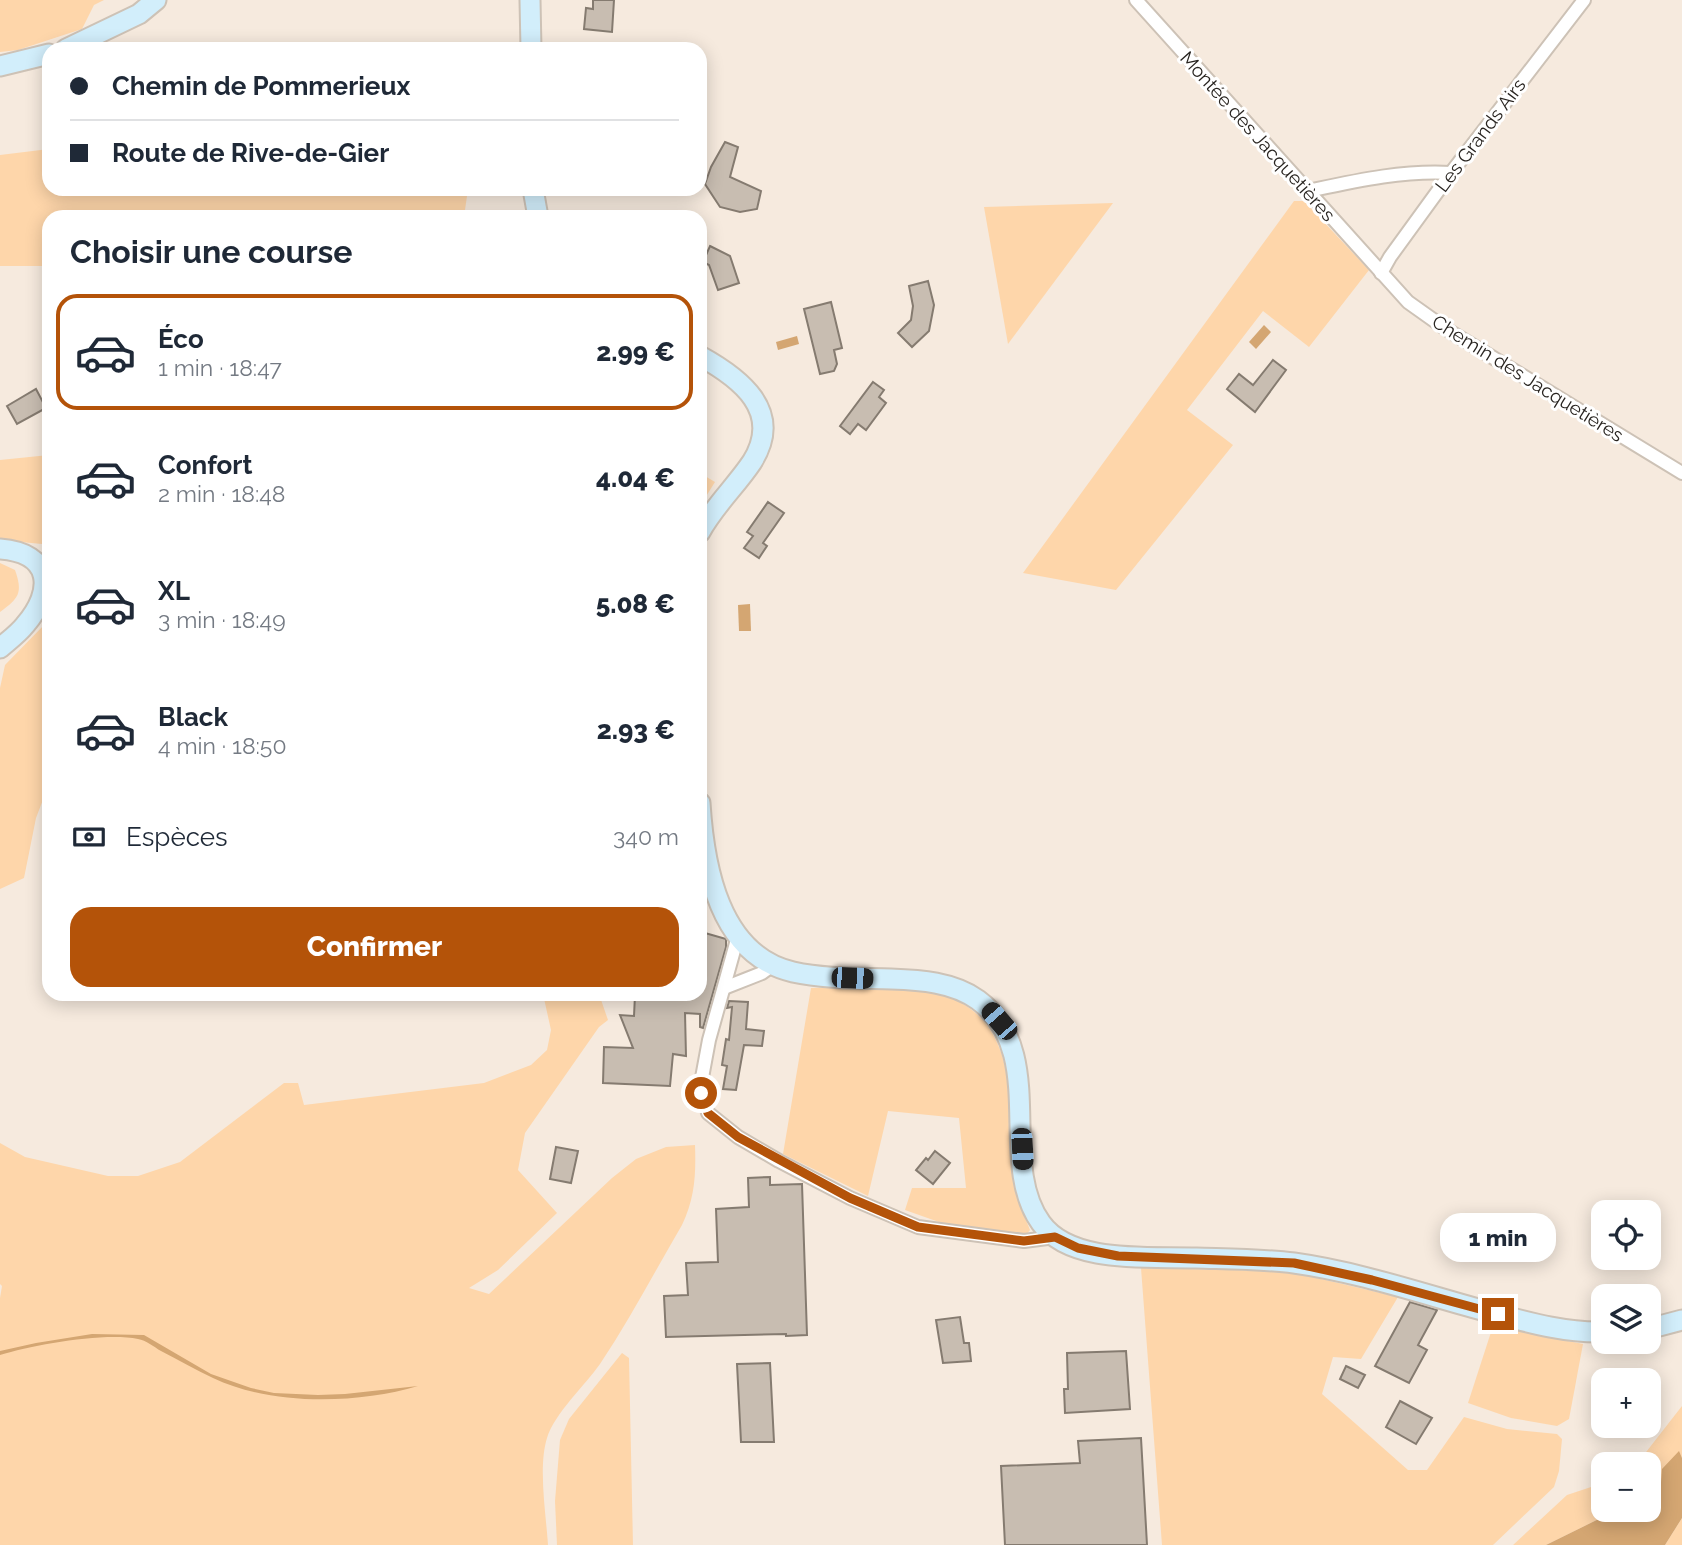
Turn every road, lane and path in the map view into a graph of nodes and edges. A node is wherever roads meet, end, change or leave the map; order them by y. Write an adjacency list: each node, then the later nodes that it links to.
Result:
1 (156, 0): 5 (main road)
2 (530, 0): 6 (main road)
3 (1136, 0): 10 (street, Montée des Jacquetières)
4 (1584, 0): 9 (street, Les Grands Airs)
5 (81, 42)
6 (531, 42)
7 (42, 56): 8 (main road)
8 (0, 66)
9 (1451, 173): 10 (street); 11 (street, Les Grands Airs)
10 (1308, 191): 11 (street, Montée des Jacquetières)
11 (1381, 273): 13 (street, Chemin des Jacquetières)
12 (707, 360): 14 (main road)
13 (1682, 473)
14 (707, 519)
15 (0, 549): 16 (main road)
16 (42, 574)
17 (42, 591): 18 (main road)
18 (0, 648)
19 (707, 863): 20 (main road)
20 (738, 936): 21 (main road); 22 (street)
21 (773, 965): 22 (street); 23 (main road)
22 (724, 988): 23 (street)
23 (1055, 1237): 26 (main road)
24 (1682, 1320): 25 (main road)
25 (1661, 1326)
26 (1591, 1331)

